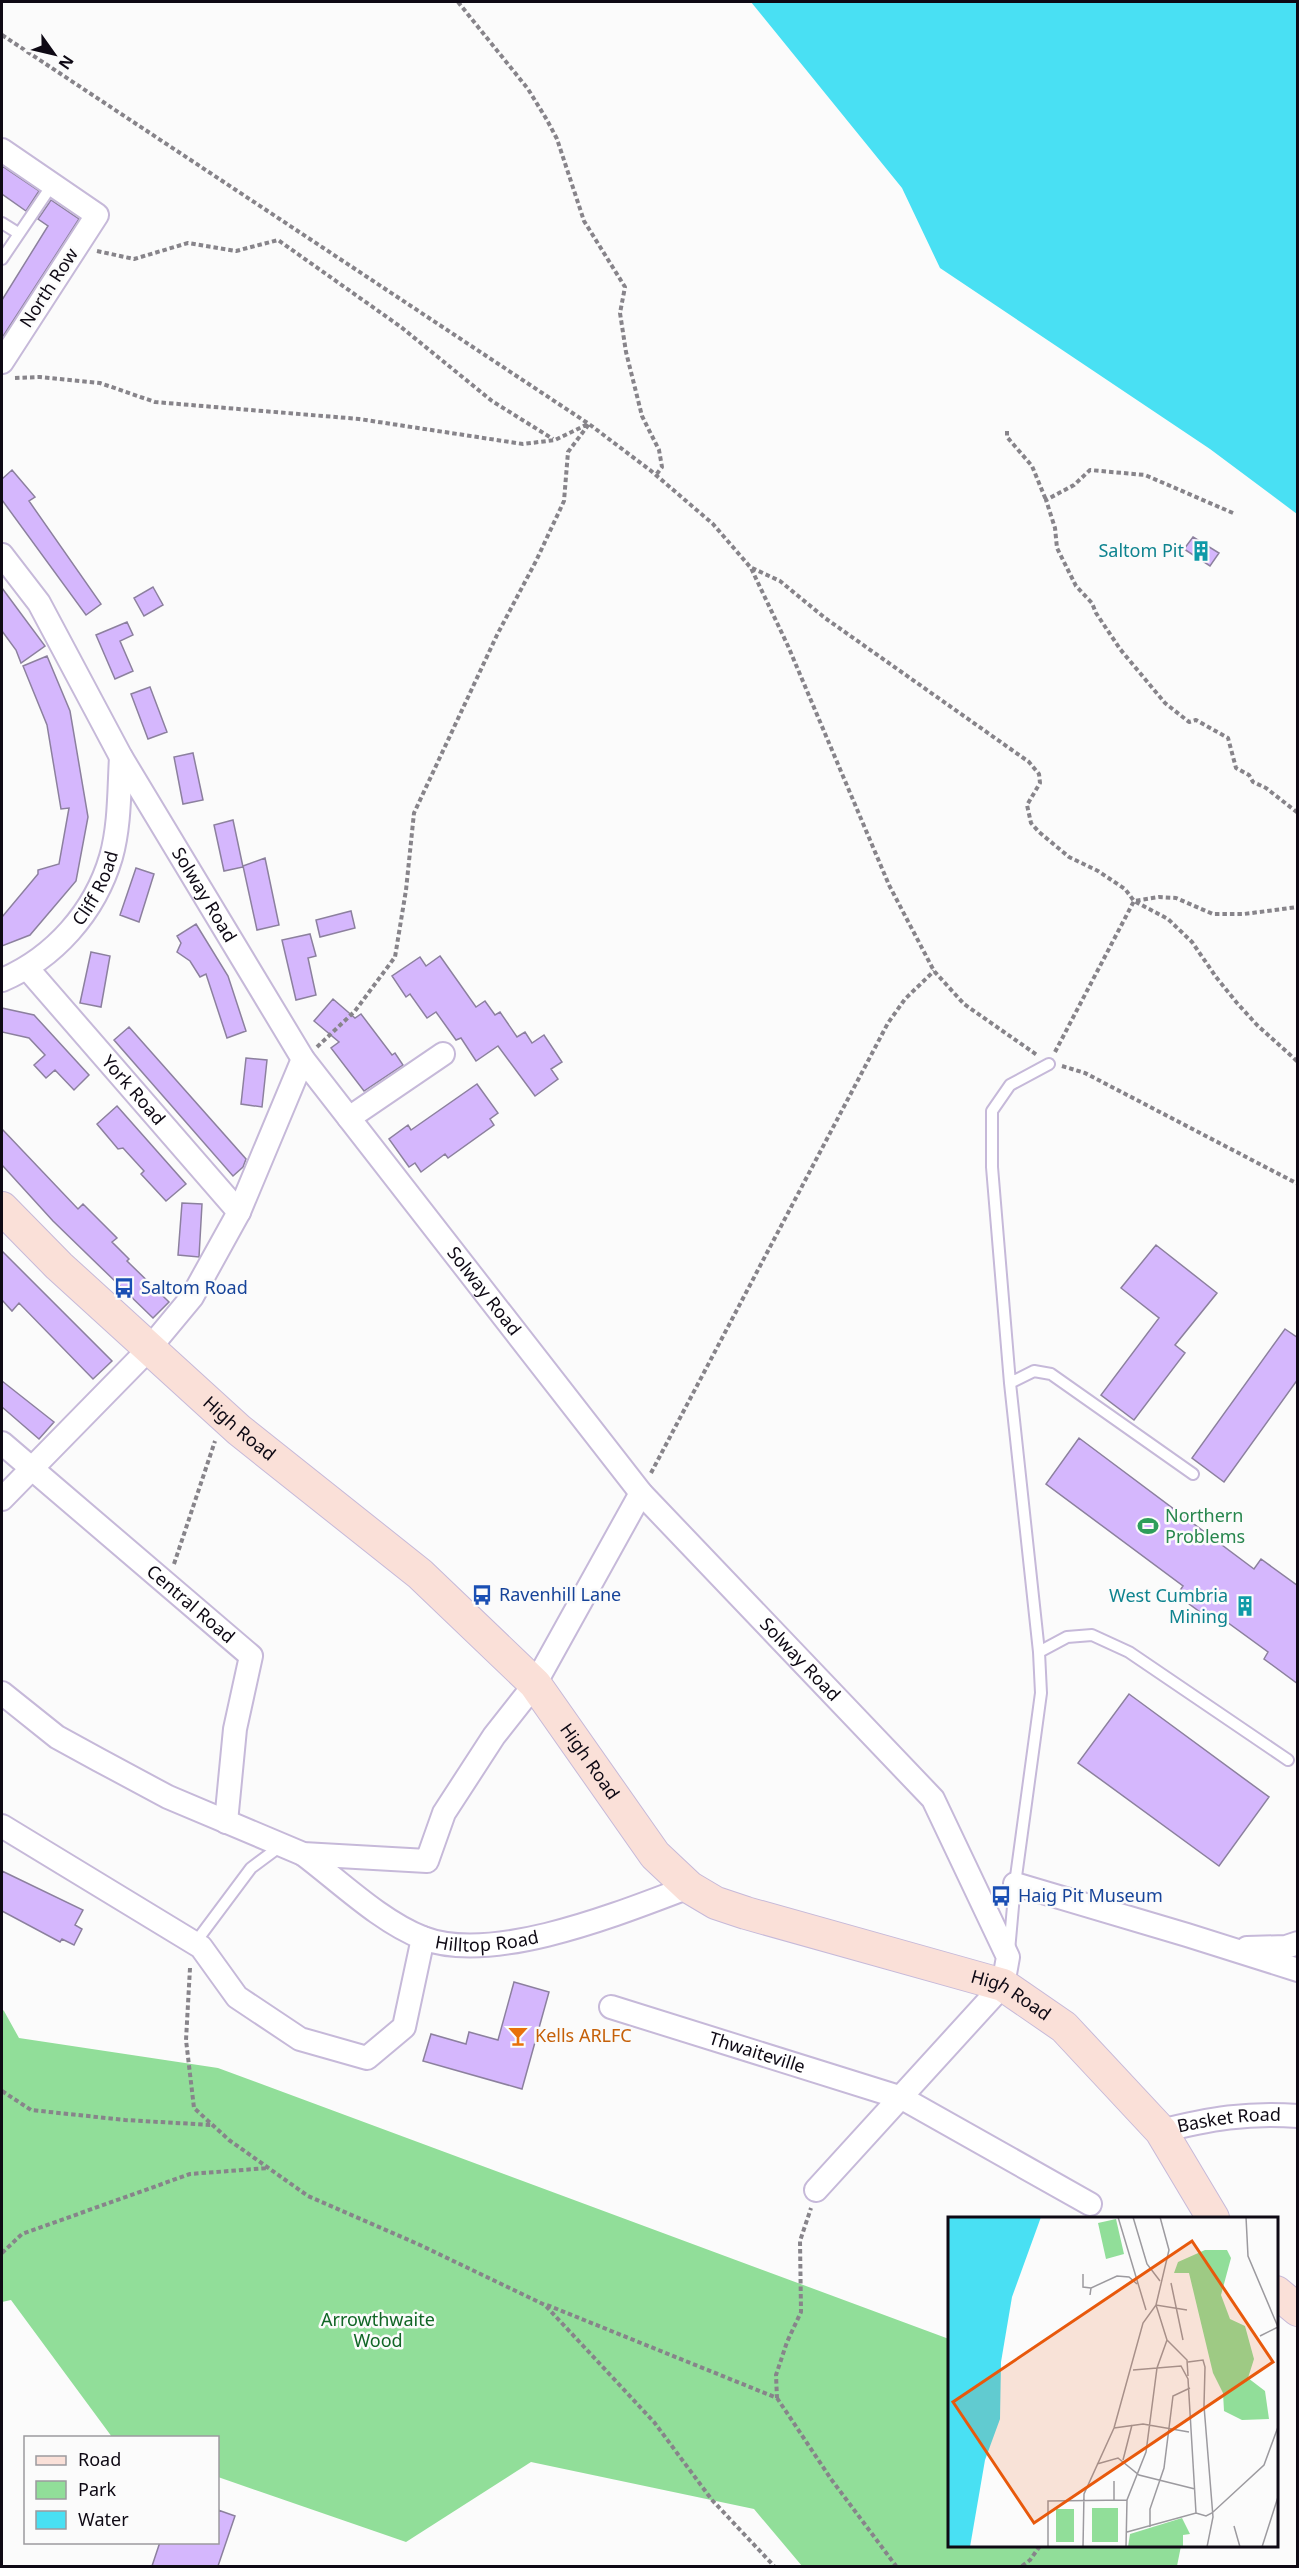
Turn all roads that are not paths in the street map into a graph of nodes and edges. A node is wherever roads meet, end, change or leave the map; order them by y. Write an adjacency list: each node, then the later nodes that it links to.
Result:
1 (2, 150): 2 (street)
2 (52, 184): 4 (lane); 6 (street, North Row)
3 (2, 223): 4 (lane)
4 (18, 233): 5 (lane)
5 (2, 259)
6 (6, 370)
7 (2, 555): 8 (street, Solway Road)
8 (121, 757): 9 (street, Cliff Road); 12 (street, Solway Road)
9 (27, 968): 10 (street, Cliff Road); 16 (street, York Road)
10 (2, 980)
11 (443, 1054): 14 (street)
12 (303, 1059): 14 (street, Solway Road); 16 (street)
13 (1049, 1064): 18 (lane)
14 (349, 1118): 22 (street, Solway Road)
15 (2, 1208): 17 (street, High Road)
16 (239, 1212): 17 (street)
17 (148, 1350): 20 (street); 25 (street, High Road)
18 (1010, 1383): 21 (lane); 24 (lane)
19 (2, 1443): 20 (street, Central Road)
20 (32, 1468): 23 (street); 28 (street, Central Road)
21 (1193, 1474)
22 (641, 1493): 25 (street); 38 (street, Solway Road)
23 (2, 1499)
24 (1039, 1652): 27 (lane); 31 (lane)
25 (535, 1684): 30 (street, Hilltop Road); 32 (street, High Road)
26 (2, 1693): 28 (street, Hilltop Road)
27 (1288, 1760)
28 (226, 1822): 30 (street, Hilltop Road)
29 (2, 1826): 34 (street)
30 (293, 1849): 33 (street, Hilltop Road); 34 (lane)
31 (1015, 1884): 36 (street); 38 (lane)
32 (689, 1887): 33 (street, Hilltop Road); 38 (street, High Road)
33 (423, 1938): 34 (street)
34 (194, 1942)
35 (1298, 1943): 36 (street)
36 (1230, 1949): 37 (street)
37 (1298, 1970)
38 (1006, 1971): 40 (street); 42 (street, High Road)
39 (611, 2007): 40 (street, Thwaiteville)
40 (902, 2098): 43 (street); 44 (street, Thwaiteville)
41 (1298, 2116): 42 (street, Basket Road)
42 (1161, 2131): 45 (street, High Road)
43 (816, 2190)
44 (1090, 2204)
45 (1212, 2217)
46 (1278, 2294): 47 (street)
47 (1298, 2310)

